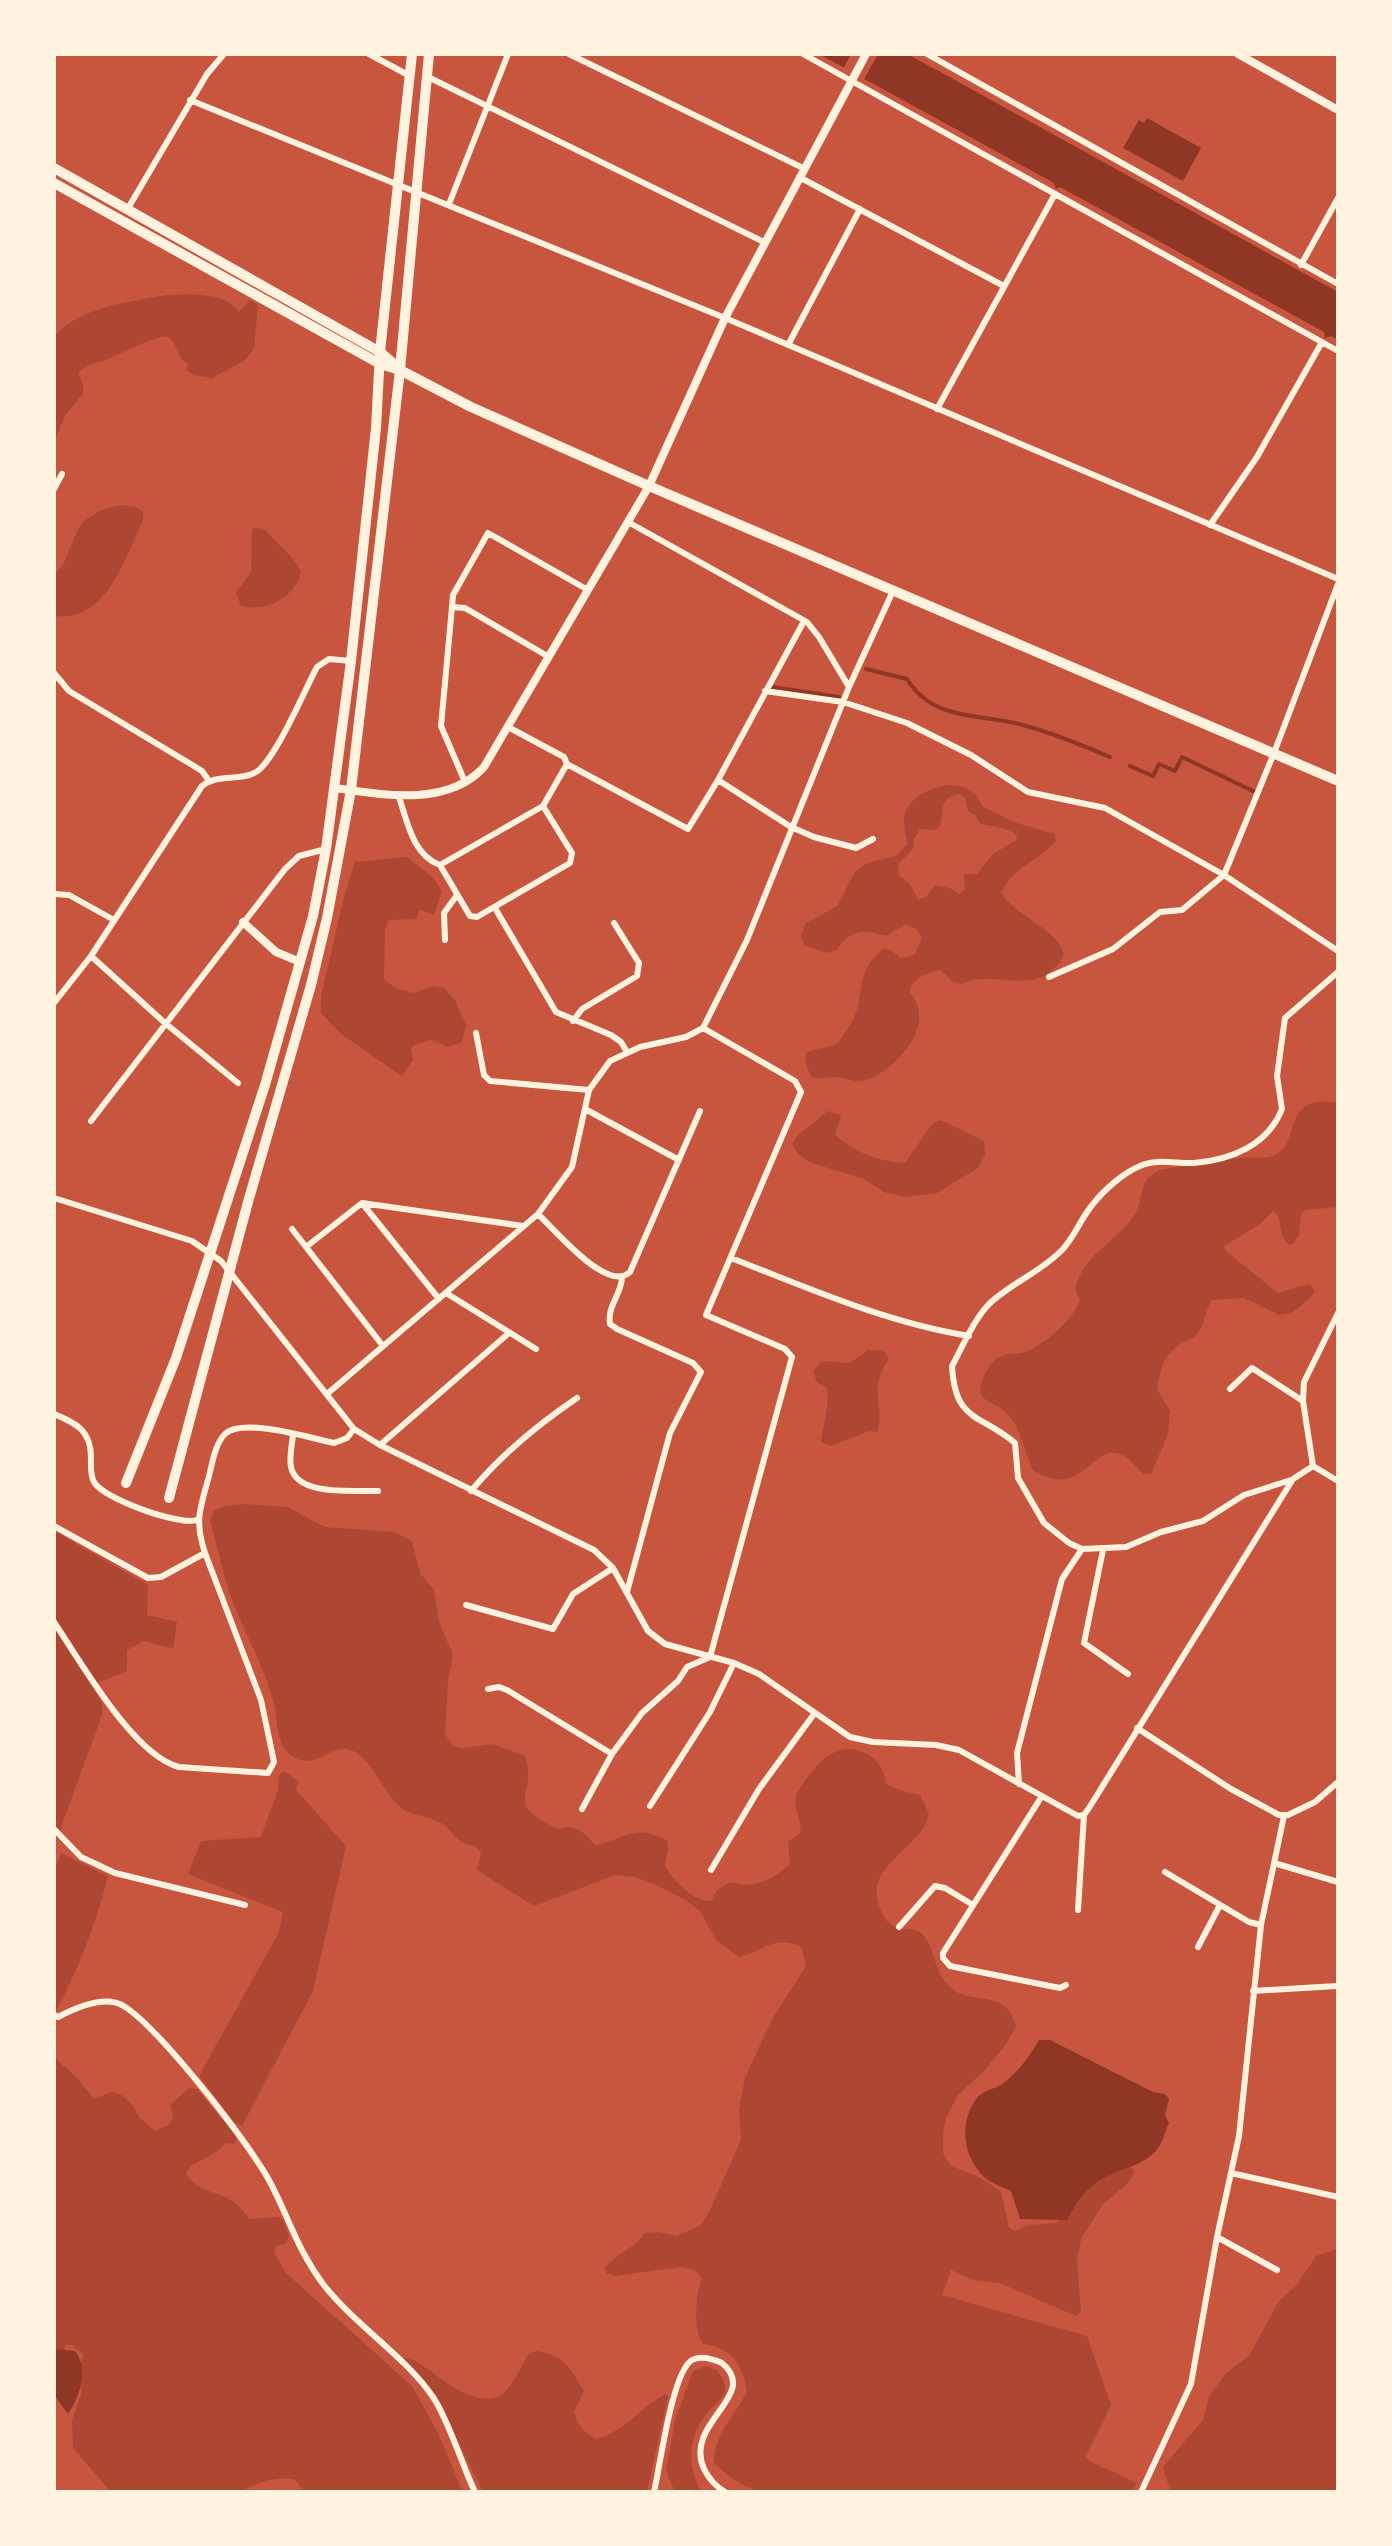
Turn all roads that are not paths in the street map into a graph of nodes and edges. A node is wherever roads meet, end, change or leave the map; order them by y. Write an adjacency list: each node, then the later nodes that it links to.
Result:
1 (224, 54): 14 (street)
2 (369, 54): 11 (street)
3 (412, 54): 11 (main road)
4 (429, 54): 12 (main road)
5 (508, 54): 15 (street)
6 (569, 54): 18 (street)
7 (803, 54): 13 (street)
8 (866, 54): 13 (street)
9 (927, 54): 29 (street)
10 (1238, 54): 16 (street)
11 (410, 76): 20 (main road)
12 (426, 76): 15 (street); 21 (main road)
13 (851, 80): 18 (street); 22 (street)
14 (190, 100): 20 (street); 25 (street)
15 (488, 107): 24 (street); 28 (street)
16 (1338, 110)
17 (54, 168): 25 (main road)
18 (801, 173): 26 (street); 28 (street)
19 (54, 183): 27 (main road)
20 (398, 184): 21 (street); 36 (main road)
21 (416, 190): 24 (street); 38 (main road)
22 (1055, 194): 31 (street); 33 (street)
23 (1338, 198): 29 (street)
24 (449, 204): 32 (street)
25 (128, 209): 27 (street); 36 (main road)
26 (860, 209): 31 (street); 34 (street)
27 (121, 219): 37 (main road)
28 (764, 242): 32 (street)
29 (1301, 265): 30 (street)
30 (1338, 284)
31 (1002, 285): 39 (street)
32 (725, 318): 34 (street); 41 (street)
33 (1322, 342): 35 (street); 44 (street)
34 (788, 345): 39 (street)
35 (1338, 351)
36 (380, 352): 37 (main road); 38 (main road)
37 (380, 364): 38 (main road); 51 (main road)
38 (400, 370): 41 (main road); 64 (main road)
39 (937, 409): 44 (street)
40 (62, 474): 42 (street)
41 (649, 486): 43 (street); 47 (main road)
42 (54, 489)
43 (628, 522): 46 (street); 49 (street)
44 (1210, 525): 45 (street)
45 (1338, 582): 57 (street)
46 (588, 590): 48 (street); 50 (street)
47 (893, 591): 53 (street); 57 (main road)
48 (452, 607): 50 (street); 62 (street)
49 (804, 621): 53 (street); 54 (street)
50 (549, 657): 56 (street)
51 (351, 661): 60 (street); 63 (main road)
52 (54, 673): 60 (street)
53 (849, 687): 55 (street)
54 (765, 691): 55 (street); 59 (street)
55 (843, 702): 67 (street); 71 (street)
56 (508, 727): 58 (street); 62 (street)
57 (1274, 753): 61 (main road); 71 (street)
58 (567, 764): 59 (street); 66 (street)
59 (718, 780): 67 (street)
60 (209, 781): 75 (street)
61 (1338, 781)
62 (465, 782): 65 (street)
63 (335, 788): 64 (street); 69 (main road)
64 (351, 790): 65 (street); 104 (main road)
65 (398, 794): 70 (street)
66 (543, 806): 70 (street); 74 (street)
67 (791, 827): 68 (street); 87 (street)
68 (873, 839)
69 (326, 849): 76 (street); 81 (main road)
70 (440, 865): 73 (street)
71 (1224, 875): 79 (street); 83 (street)
72 (54, 894): 75 (street)
73 (457, 895): 74 (street); 78 (street)
74 (495, 908): 85 (street)
75 (114, 920): 80 (street)
76 (243, 922): 81 (street); 86 (street)
77 (614, 923): 85 (street)
78 (445, 940)
79 (1338, 951)
80 (91, 956): 84 (street); 86 (street)
81 (300, 962): 102 (main road)
82 (1338, 972): 110 (street)
83 (1049, 977)
84 (54, 1003)
85 (573, 1021): 89 (street)
86 (165, 1023): 90 (street); 94 (street)
87 (703, 1028): 89 (street); 103 (street)
88 (476, 1033): 91 (street)
89 (627, 1052): 91 (street)
90 (238, 1083)
91 (589, 1090): 92 (street)
92 (585, 1109): 95 (street); 98 (street)
93 (700, 1111): 95 (street)
94 (91, 1121)
95 (679, 1160): 105 (street)
96 (54, 1198): 102 (street)
97 (362, 1203): 99 (street); 101 (street); 107 (street)
98 (538, 1214): 99 (street); 105 (street)
99 (523, 1226): 106 (street)
100 (292, 1229): 101 (street)
101 (306, 1247): 111 (street)
102 (211, 1253): 104 (street); 124 (main road)
103 (731, 1258): 110 (street); 137 (street)
104 (229, 1270): 114 (street); 127 (main road)
105 (622, 1278): 134 (street)
106 (446, 1293): 107 (street); 109 (street)
107 (439, 1299): 111 (street)
108 (1337, 1318): 116 (street)
109 (509, 1333): 112 (street); 120 (street)
110 (969, 1336): 130 (street)
111 (383, 1346): 114 (street)
112 (536, 1349)
113 (1230, 1389): 116 (street)
114 (327, 1394): 118 (street)
115 (577, 1398): 126 (street)
116 (1303, 1401): 121 (street)
117 (54, 1414): 128 (street)
118 (354, 1429): 119 (street); 120 (street)
119 (293, 1435): 125 (street); 128 (street)
120 (380, 1445): 126 (street)
121 (1313, 1466): 122 (street); 123 (street)
122 (1293, 1479): 131 (street); 142 (street)
123 (1338, 1481)
124 (126, 1483)
125 (378, 1491)
126 (471, 1491): 133 (street)
127 (169, 1498)
128 (197, 1520): 132 (street)
129 (54, 1526): 132 (street)
130 (1082, 1549): 131 (street); 145 (street)
131 (1103, 1550): 139 (street)
132 (205, 1553): 136 (street)
133 (613, 1568): 134 (street); 135 (street)
134 (627, 1592): 137 (street)
135 (466, 1605)
136 (54, 1622)
137 (710, 1657): 138 (street); 143 (street)
138 (734, 1663): 141 (street); 147 (street)
139 (1128, 1674)
140 (488, 1689): 143 (street)
141 (814, 1714): 145 (street); 153 (street)
142 (1137, 1728): 149 (street); 150 (street)
143 (612, 1754): 148 (street)
144 (1338, 1783): 150 (street)
145 (1019, 1784): 146 (street)
146 (1042, 1796): 149 (street); 157 (street)
147 (650, 1806)
148 (582, 1809)
149 (1084, 1815): 159 (street)
150 (1284, 1816): 152 (street)
151 (54, 1829): 156 (street)
152 (1274, 1863): 155 (street); 160 (street)
153 (711, 1870)
154 (1165, 1872): 158 (street)
155 (1338, 1882)
156 (245, 1905)
157 (973, 1905): 161 (street); 163 (street)
158 (1220, 1905): 160 (street); 162 (street)
159 (1078, 1910)
160 (1261, 1925): 165 (street)
161 (899, 1927)
162 (1198, 1947)
163 (1066, 1985)
164 (1337, 1986): 165 (street)
165 (1253, 1991): 167 (street)
166 (54, 2015): 171 (street)
167 (1231, 2173): 168 (street); 169 (street)
168 (1338, 2197)
169 (1217, 2237): 170 (street); 174 (street)
170 (1277, 2270)
171 (475, 2492)
172 (654, 2492): 173 (street)
173 (725, 2492)
174 (1141, 2492)

